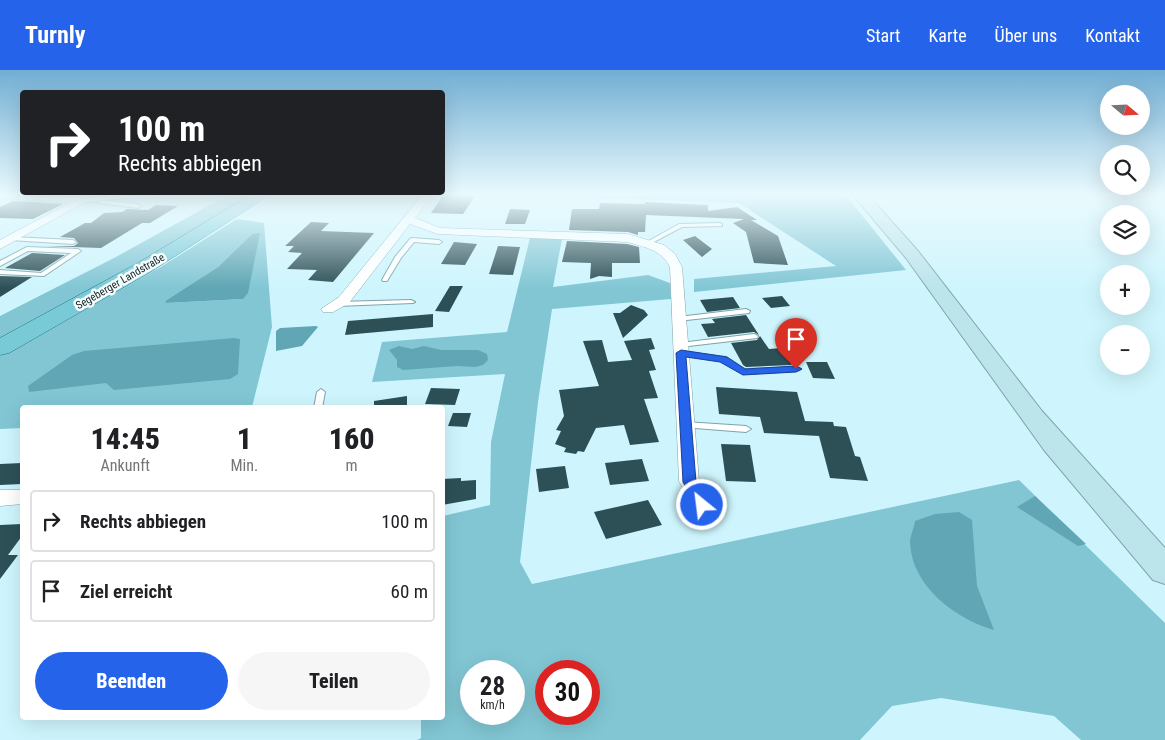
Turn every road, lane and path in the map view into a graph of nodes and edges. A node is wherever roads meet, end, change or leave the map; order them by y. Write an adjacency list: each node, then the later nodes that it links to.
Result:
1 (37, 225): 7 (street)
2 (214, 225): 22 (main road, Segeberger Landstraße)
3 (405, 225): 12 (street)
4 (424, 225): 10 (street)
5 (681, 225): 10 (lane)
6 (886, 225): 32 (main road)
7 (12, 239): 8 (lane); 11 (street)
8 (73, 242)
9 (439, 242): 13 (lane)
10 (648, 243): 20 (street)
11 (0, 245)
12 (378, 257): 13 (lane); 18 (street)
13 (398, 257): 16 (lane)
14 (0, 264): 15 (lane)
15 (0, 272)
16 (386, 280)
17 (411, 302): 18 (lane)
18 (333, 307)
19 (746, 311): 20 (lane)
20 (678, 319): 23 (street)
21 (754, 336): 23 (lane)
22 (0, 348)
23 (680, 349): 24 (lane); 27 (street)
24 (796, 369)
25 (321, 392): 26 (lane)
26 (319, 405)
27 (686, 425): 28 (lane); 31 (street)
28 (746, 429)
29 (20, 497): 30 (street)
30 (0, 498)
31 (709, 517)
32 (1165, 570)

